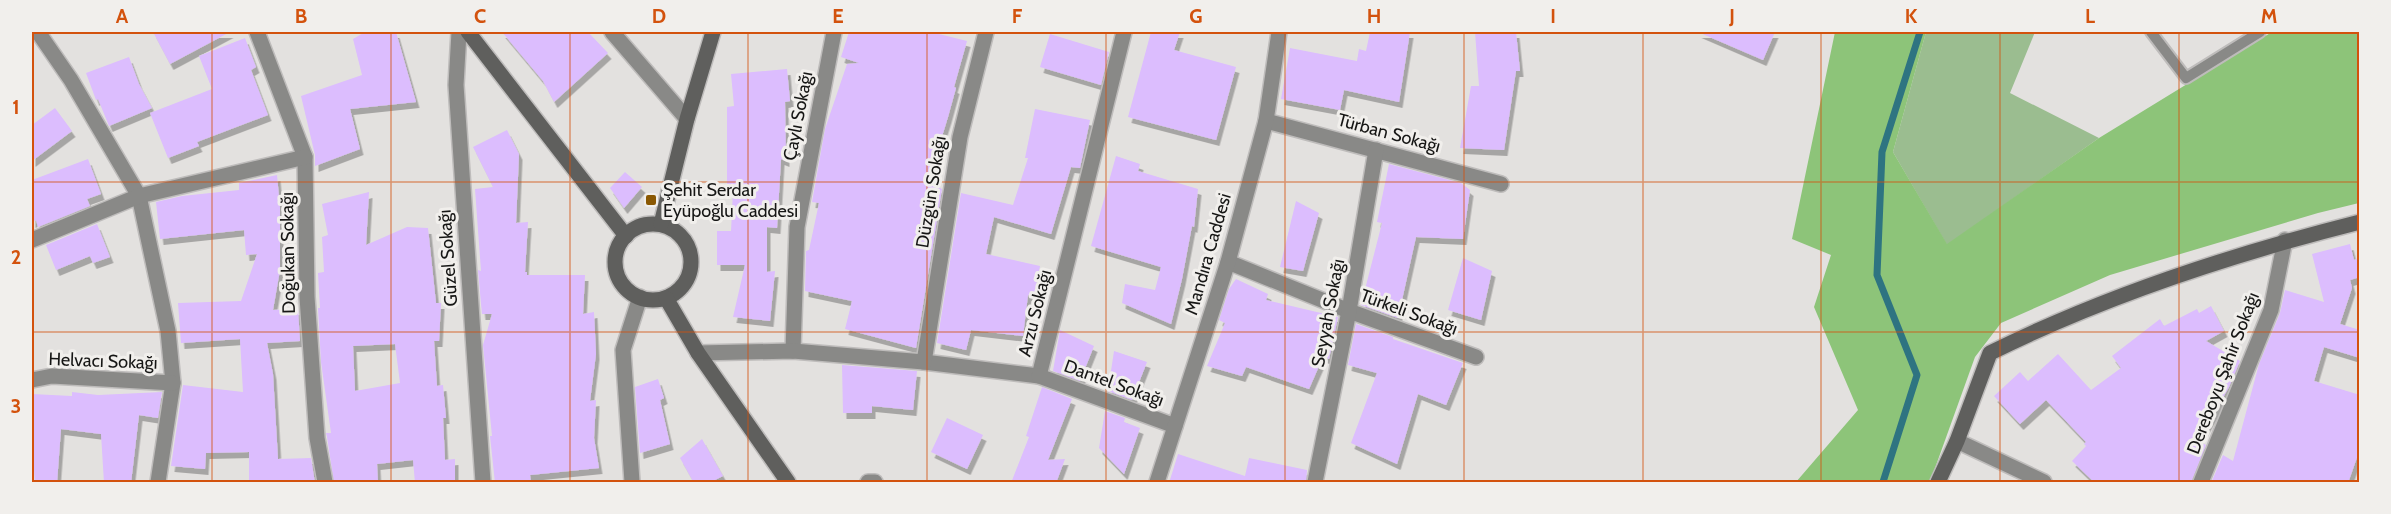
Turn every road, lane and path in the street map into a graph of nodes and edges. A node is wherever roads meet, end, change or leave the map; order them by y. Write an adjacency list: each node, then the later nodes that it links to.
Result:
1 (38, 32): 18 (street)
2 (257, 32): 16 (street, Doğukan Sokağı)
3 (459, 32): 40 (street, Güzel Sokağı)
4 (468, 32): 21 (street)
5 (612, 32): 13 (street)
6 (713, 32): 13 (street)
7 (834, 32): 28 (street, Çaylı Sokağı)
8 (1125, 32): 32 (street, Arzu Sokağı)
9 (1279, 32): 14 (street, Mandıra Caddesi)
10 (2151, 32): 11 (lane)
11 (2260, 32)
12 (982, 33): 31 (street, Düzgün Sokağı)
13 (687, 119): 20 (street)
14 (1266, 121): 15 (street, Türban Sokağı); 24 (street, Mandıra Caddesi)
15 (1376, 150): 17 (street, Türban Sokağı); 27 (street, Seyyah Sokağı)
16 (306, 158): 18 (street); 39 (street, Doğukan Sokağı)
17 (1501, 184)
18 (139, 196): 22 (street); 34 (street)
19 (2360, 222): 23 (street)
20 (661, 224): 21 (street); 26 (street)
21 (626, 236): 25 (street)
22 (32, 240)
23 (2285, 240): 36 (street); 49 (street, Dereboyu Şahir Sokağı)
24 (1228, 262): 27 (street, Türkeli Sokağı); 35 (street, Mandıra Caddesi)
25 (640, 297): 26 (street); 41 (street)
26 (666, 298): 29 (street)
27 (1349, 311): 30 (street, Türkeli Sokağı); 46 (street, Seyyah Sokağı)
28 (793, 351): 29 (street, Arzu Sokağı); 31 (street, Arzu Sokağı)
29 (698, 353): 42 (street)
30 (1476, 357)
31 (924, 362): 32 (street, Arzu Sokağı)
32 (1039, 376): 35 (street, Dantel Sokağı)
33 (32, 380): 34 (street, Helvacı Sokağı)
34 (173, 383): 38 (street)
35 (1175, 426): 45 (street, Mandıra Caddesi)
36 (1957, 441): 37 (street); 47 (street)
37 (2028, 479): 48 (street)
38 (158, 483)
39 (325, 483)
40 (483, 483)
41 (632, 483)
42 (788, 483)
43 (868, 483): 44 (street)
44 (875, 483)
45 (1157, 483)
46 (1315, 483)
47 (1938, 483)
48 (2044, 483)
49 (2201, 483)

